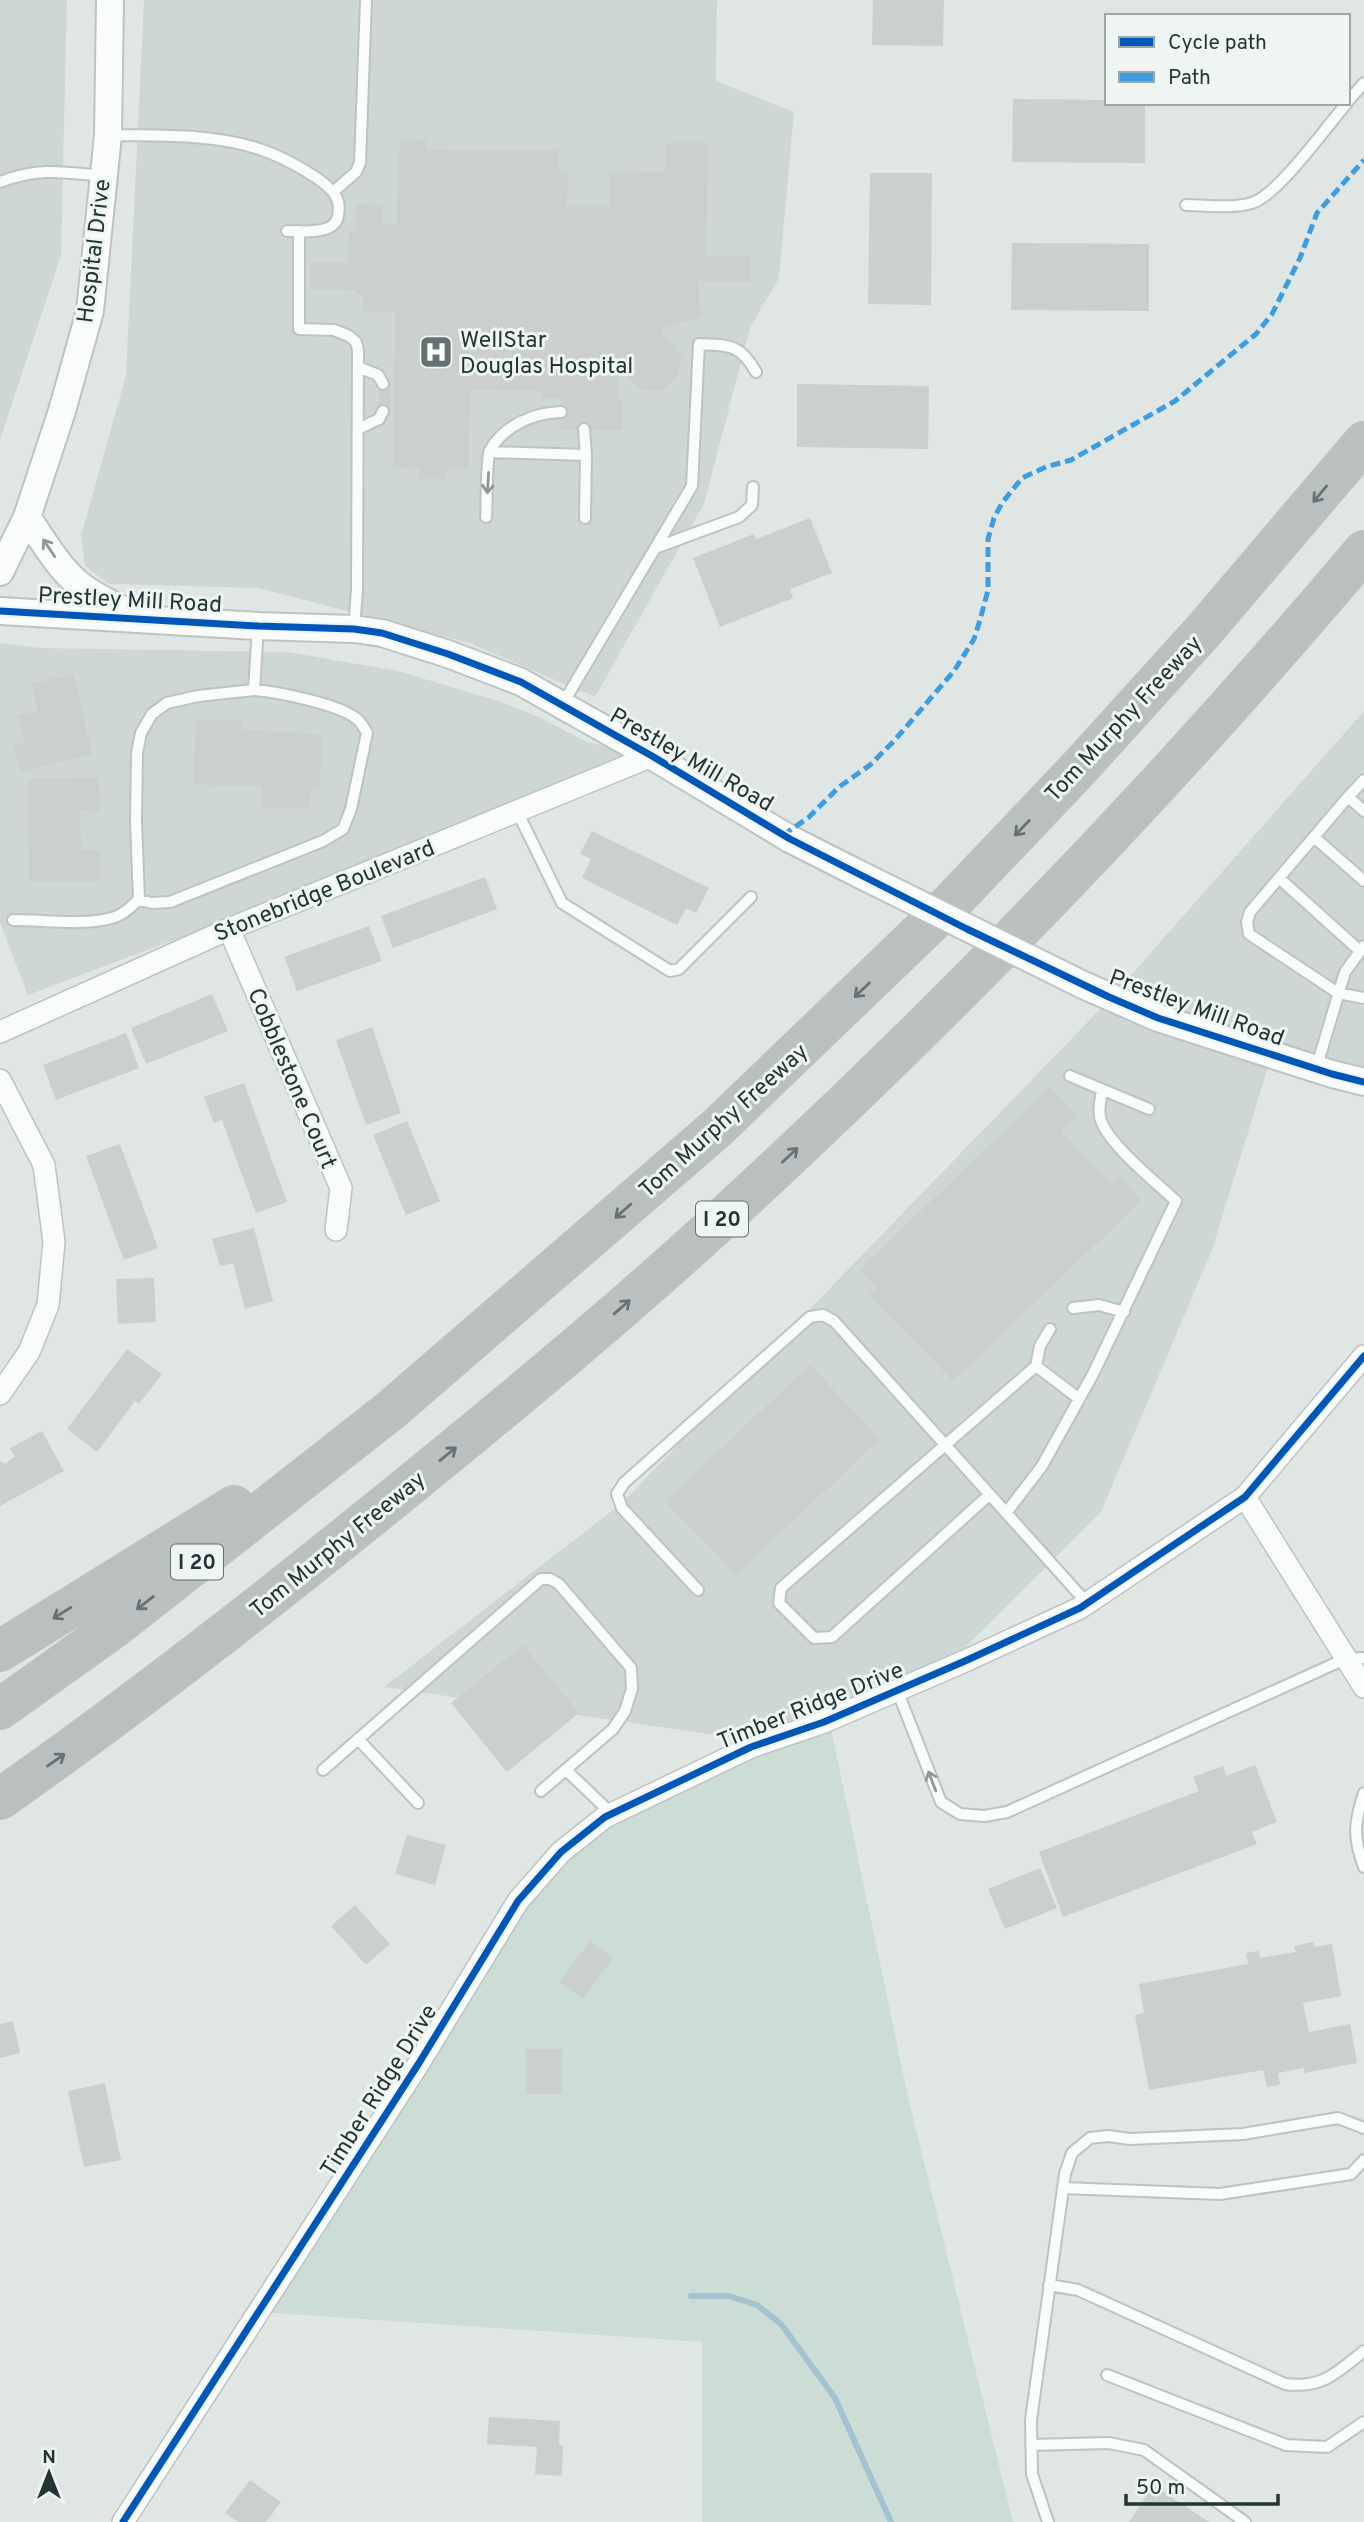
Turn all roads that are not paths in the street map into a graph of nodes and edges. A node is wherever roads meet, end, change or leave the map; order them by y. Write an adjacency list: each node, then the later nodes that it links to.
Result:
1 (110, 0): 6 (street, Hospital Drive)
2 (366, 0): 9 (lane)
3 (1364, 83): 4 (lane)
4 (1350, 100)
5 (1345, 105): 10 (lane)
6 (108, 135): 7 (street, Hospital Drive); 9 (lane)
7 (103, 176): 8 (lane); 22 (street, Hospital Drive)
8 (0, 182)
9 (333, 192): 11 (lane)
10 (1186, 205)
11 (358, 367): 13 (lane); 16 (lane)
12 (757, 372): 25 (lane)
13 (383, 384)
14 (383, 411): 16 (lane)
15 (561, 412): 19 (lane)
16 (358, 429): 31 (lane)
17 (584, 429): 20 (lane)
18 (1364, 442): 66 (highway, Tom Murphy Freeway / I 20, one-way to 66)
19 (489, 452): 20 (lane); 23 (lane, one-way to 23)
20 (586, 455): 24 (lane)
21 (753, 487): 25 (lane)
22 (27, 517): 27 (street, Hospital Drive); 29 (street, one-way to 22)
23 (486, 517)
24 (585, 518)
25 (655, 548): 33 (lane)
26 (1364, 551): 83 (highway, Tom Murphy Freeway / I 20, one-way to 26)
27 (0, 572)
28 (0, 611): 29 (street, Prestley Mill Road)
29 (140, 619): 30 (street, Prestley Mill Road)
30 (258, 626): 31 (street, Prestley Mill Road); 32 (lane)
31 (354, 629): 33 (street, Prestley Mill Road)
32 (254, 690): 43 (lane); 43 (lane)
33 (562, 705): 34 (street, Prestley Mill Road)
34 (652, 756): 37 (street, Stonebridge Boulevard); 50 (street, Prestley Mill Road, bridge)
35 (1364, 780): 36 (lane)
36 (1349, 797): 38 (lane); 39 (lane)
37 (517, 811): 42 (lane); 45 (street, Stonebridge Boulevard)
38 (1364, 811)
39 (1314, 837): 40 (lane); 41 (lane)
40 (1279, 878): 46 (lane); 47 (lane)
41 (1364, 881)
42 (751, 897)
43 (139, 900): 44 (lane)
44 (13, 920)
45 (229, 929): 49 (street, Stonebridge Boulevard); 58 (street, Cobblestone Court)
46 (1362, 949): 47 (lane)
47 (1338, 993): 48 (lane); 50 (lane)
48 (1364, 998)
49 (0, 1032)
50 (1324, 1072): 53 (street, Prestley Mill Road); 55 (street, Prestley Mill Road)
51 (1070, 1076): 54 (lane)
52 (0, 1080): 57 (street)
53 (1364, 1082)
54 (1102, 1090): 56 (lane); 60 (lane)
55 (1364, 1091)
56 (1149, 1110)
57 (7, 1111): 64 (street)
58 (336, 1230)
59 (1073, 1308): 60 (lane)
60 (1124, 1312): 65 (lane)
61 (1050, 1329): 63 (lane)
62 (1364, 1356): 69 (street, Timber Ridge Drive)
63 (1036, 1366): 65 (lane); 67 (lane)
64 (0, 1394)
65 (1078, 1398): 70 (lane)
66 (391, 1410): 73 (highway, one-way to 73); 77 (highway, Tom Murphy Freeway / I 20, one-way to 77)
67 (944, 1444): 68 (lane); 68 (lane); 71 (lane)
68 (989, 1495): 70 (lane)
69 (1245, 1497): 72 (street, Timber Ridge Drive); 74 (street)
70 (1006, 1513): 72 (lane)
71 (698, 1590)
72 (1087, 1603): 76 (street, Timber Ridge Drive)
73 (0, 1651)
74 (1354, 1659): 75 (street); 76 (lane, one-way to 76)
75 (1364, 1687)
76 (897, 1690): 85 (street, Timber Ridge Drive)
77 (0, 1709)
78 (358, 1739): 79 (lane); 80 (lane); 84 (lane)
79 (323, 1770)
80 (567, 1771): 81 (lane); 85 (lane)
81 (541, 1791)
82 (1364, 1793): 86 (lane)
83 (0, 1799)
84 (418, 1803)
85 (612, 1814): 95 (street, Timber Ridge Drive)
86 (1364, 1867)
87 (1364, 2128): 89 (lane)
88 (1364, 2160): 89 (lane)
89 (1063, 2188): 90 (lane)
90 (1049, 2285): 91 (lane); 94 (lane)
91 (1364, 2351)
92 (1107, 2375): 93 (lane)
93 (1364, 2422)
94 (1031, 2445): 96 (lane); 97 (lane)
95 (123, 2522)
96 (1048, 2522)
97 (1245, 2522)

